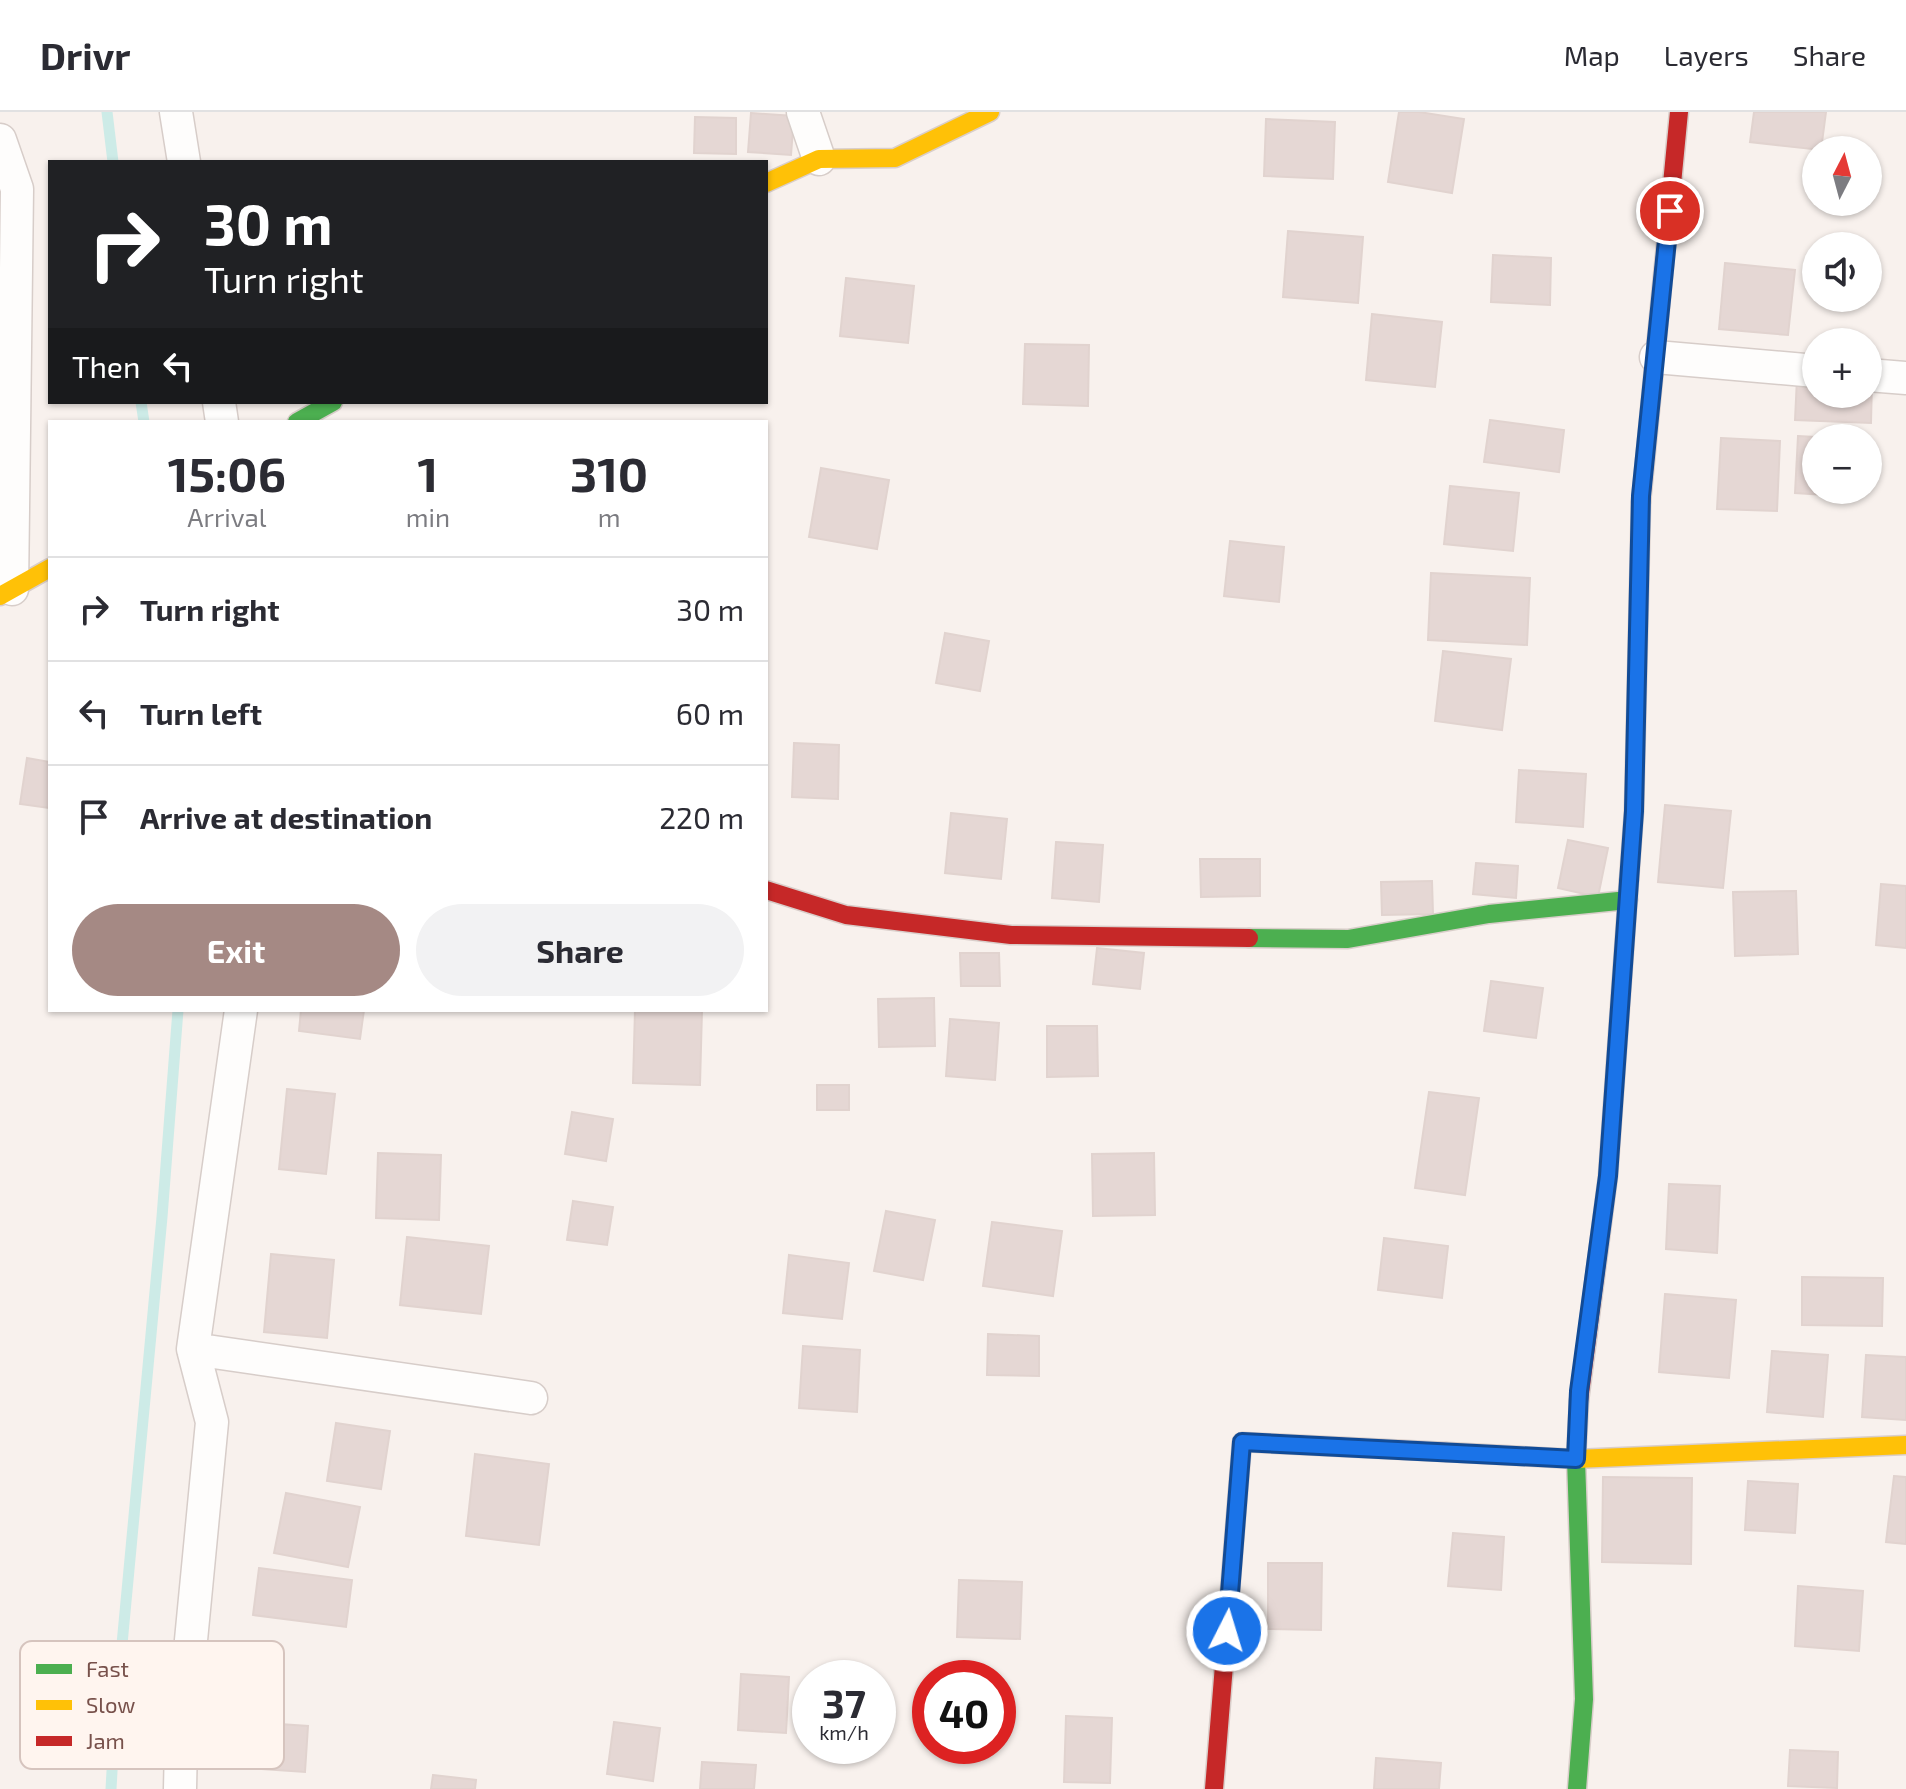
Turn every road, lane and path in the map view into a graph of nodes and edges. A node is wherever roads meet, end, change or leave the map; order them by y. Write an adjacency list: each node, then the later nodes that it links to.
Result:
1 (176, 112): 7 (street)
2 (803, 112): 6 (street)
3 (990, 112): 6 (street)
4 (1679, 112): 9 (street)
5 (0, 140): 14 (street)
6 (819, 159): 8 (street)
7 (184, 160)
8 (768, 182)
9 (1656, 357): 10 (street); 16 (street)
10 (1802, 370)
11 (1882, 376): 12 (street)
12 (1906, 378)
13 (48, 569): 14 (street)
14 (6, 592)
15 (768, 891): 16 (street)
16 (1628, 900): 21 (street)
17 (241, 1012): 18 (street)
18 (193, 1349): 19 (street); 22 (street)
19 (531, 1398)
20 (1906, 1445): 21 (street)
21 (1576, 1459): 25 (street); 26 (street)
22 (191, 1641)
23 (180, 1769): 24 (street)
24 (180, 1789)
25 (1214, 1789)
26 (1577, 1789)

